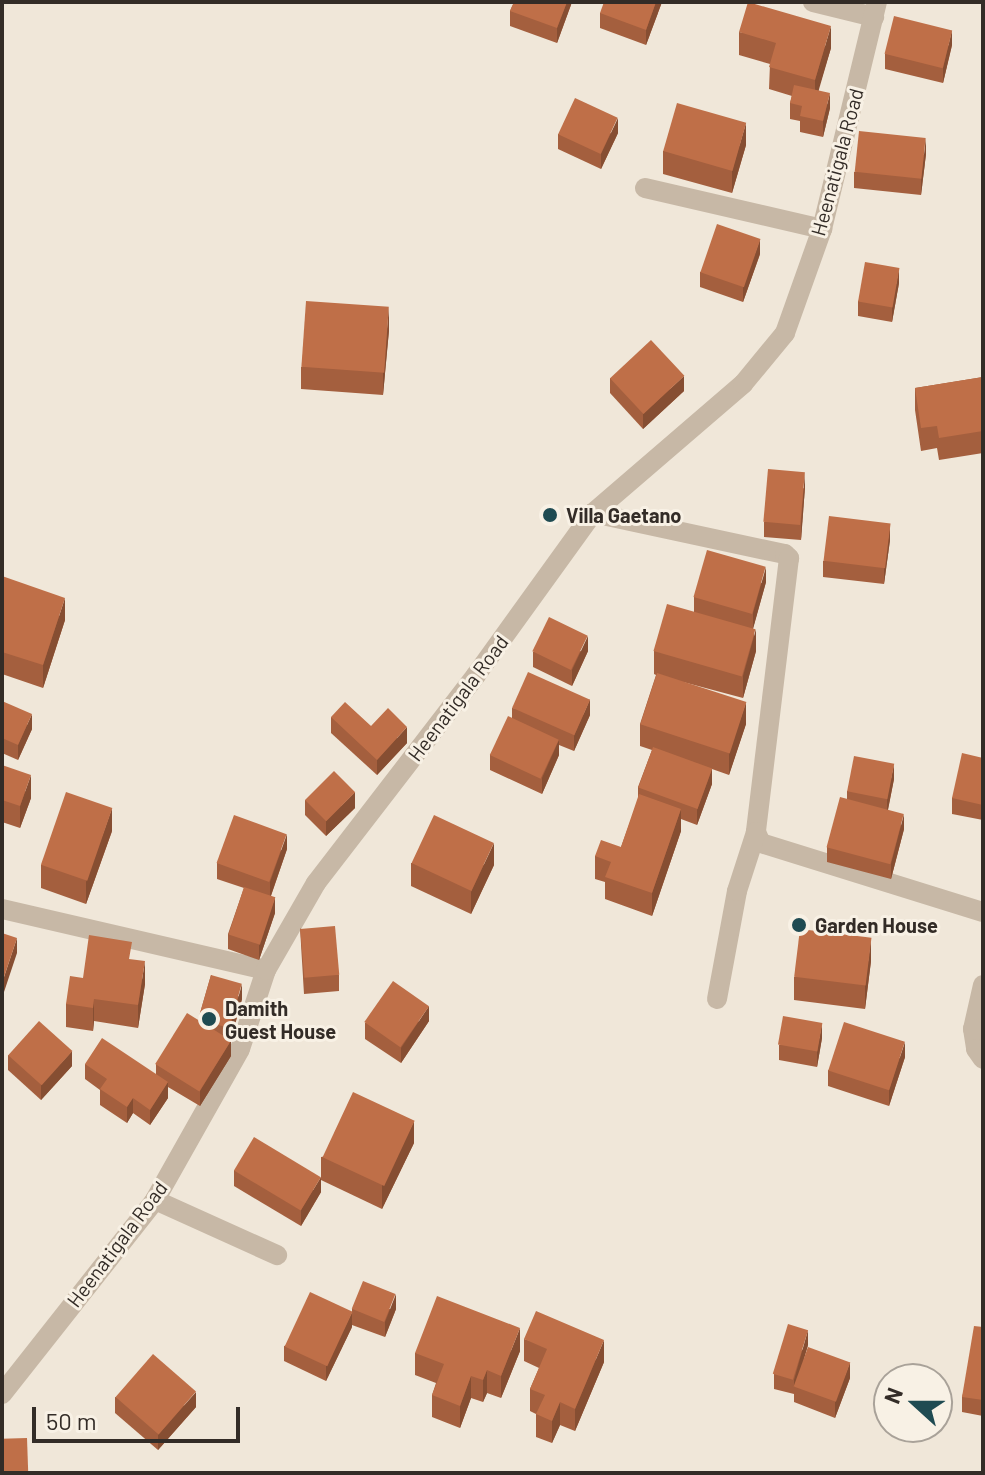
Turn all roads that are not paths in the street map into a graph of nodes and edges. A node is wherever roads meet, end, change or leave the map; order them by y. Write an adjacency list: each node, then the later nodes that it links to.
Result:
1 (813, 2): 2 (street)
2 (876, 10): 4 (street, Heenatigala Road)
3 (645, 188): 4 (street)
4 (822, 229): 5 (street, Heenatigala Road)
5 (593, 513): 6 (street); 9 (street, Heenatigala Road)
6 (756, 832): 8 (street); 11 (street)
7 (2, 909): 9 (street)
8 (983, 912)
9 (266, 970): 13 (street, Heenatigala Road)
10 (983, 985): 12 (street)
11 (717, 999)
12 (983, 1059)
13 (155, 1200): 14 (street); 15 (street, Heenatigala Road)
14 (277, 1255)
15 (2, 1394)

